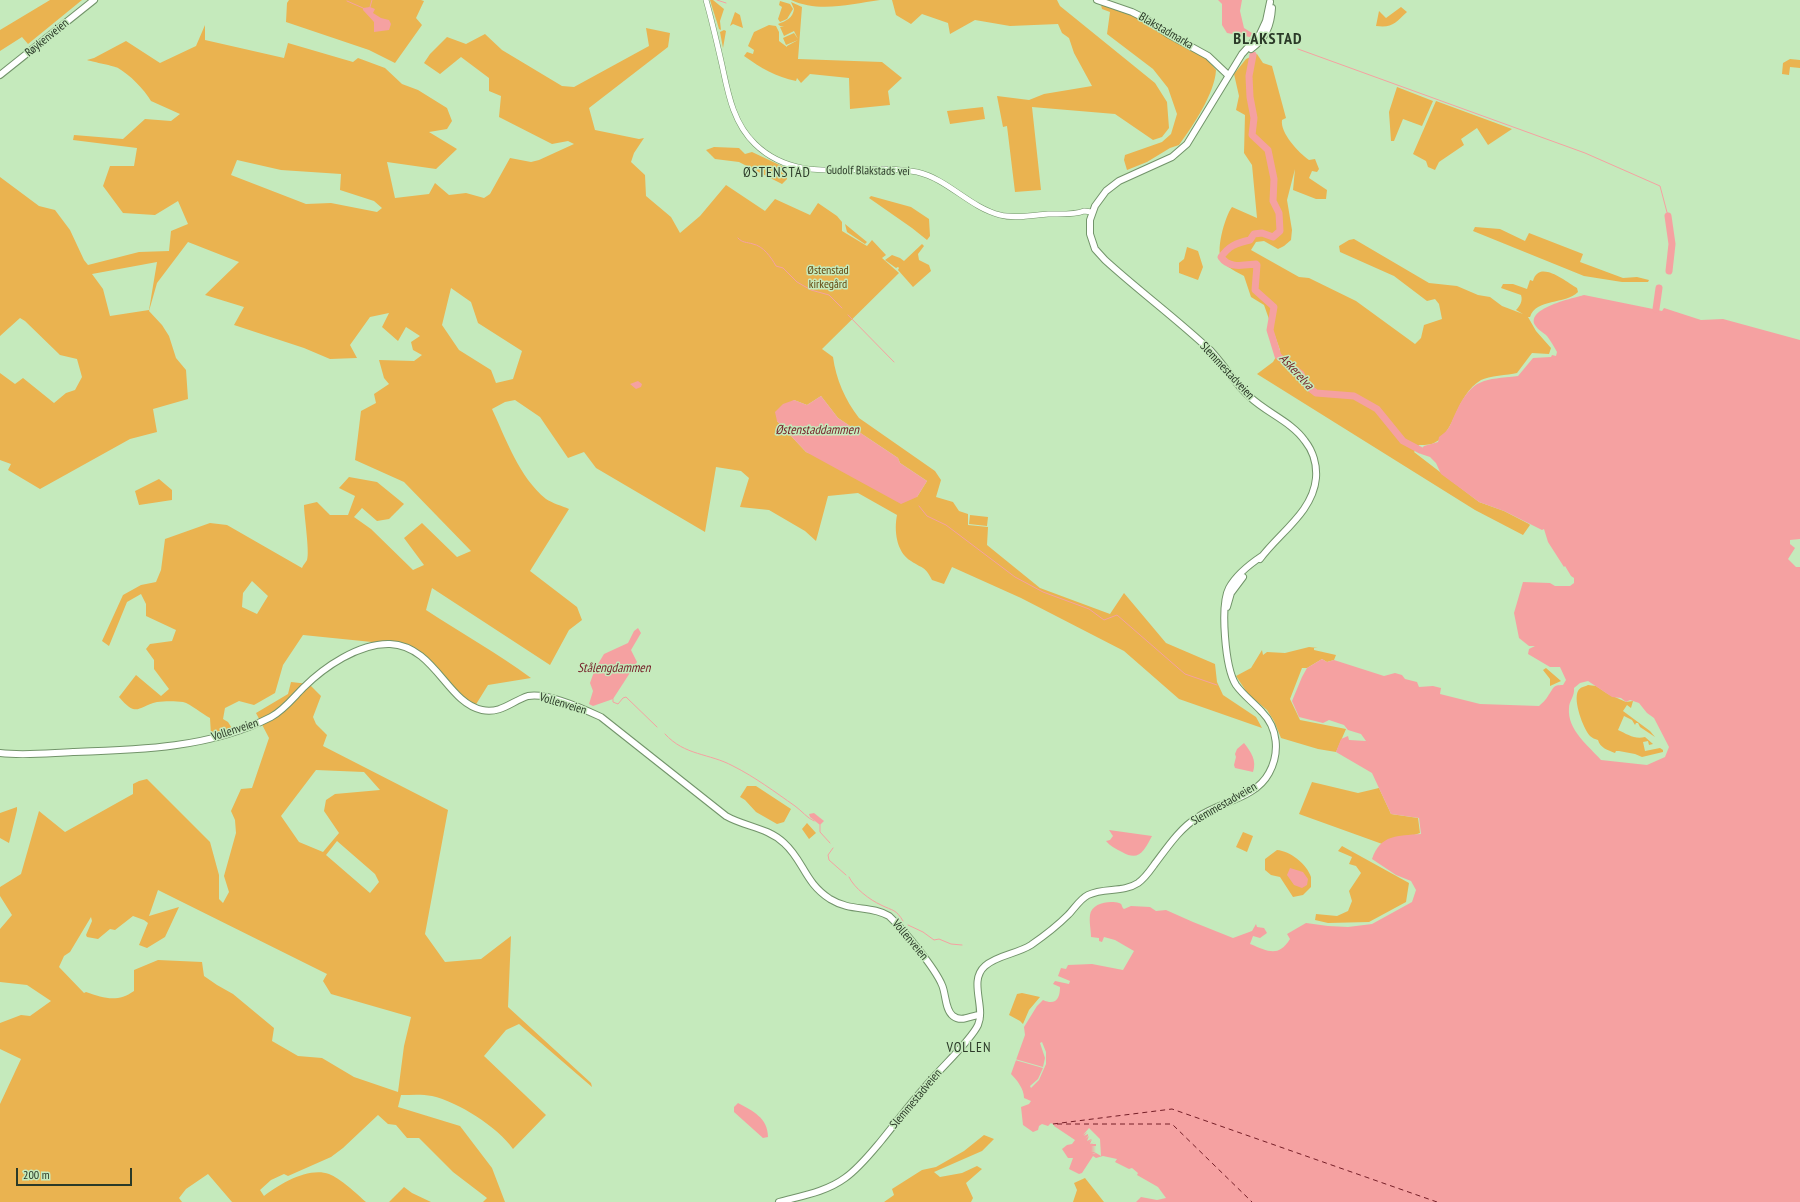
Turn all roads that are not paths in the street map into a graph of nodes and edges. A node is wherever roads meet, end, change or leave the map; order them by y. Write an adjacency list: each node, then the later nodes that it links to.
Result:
1 (94, 0): 5 (main road, Røykenveien)
2 (706, 0): 7 (street, Gudolf Blakstads vei)
3 (1097, 0): 6 (main road, Blakstadmarka)
4 (1271, 1): 6 (main road)
5 (0, 75)
6 (1228, 75): 7 (main road)
7 (1091, 214): 9 (main road, Slemmestadveien)
8 (0, 753): 9 (main road, Vollenveien)
9 (980, 1015): 10 (main road, Slemmestadveien)
10 (779, 1202)

